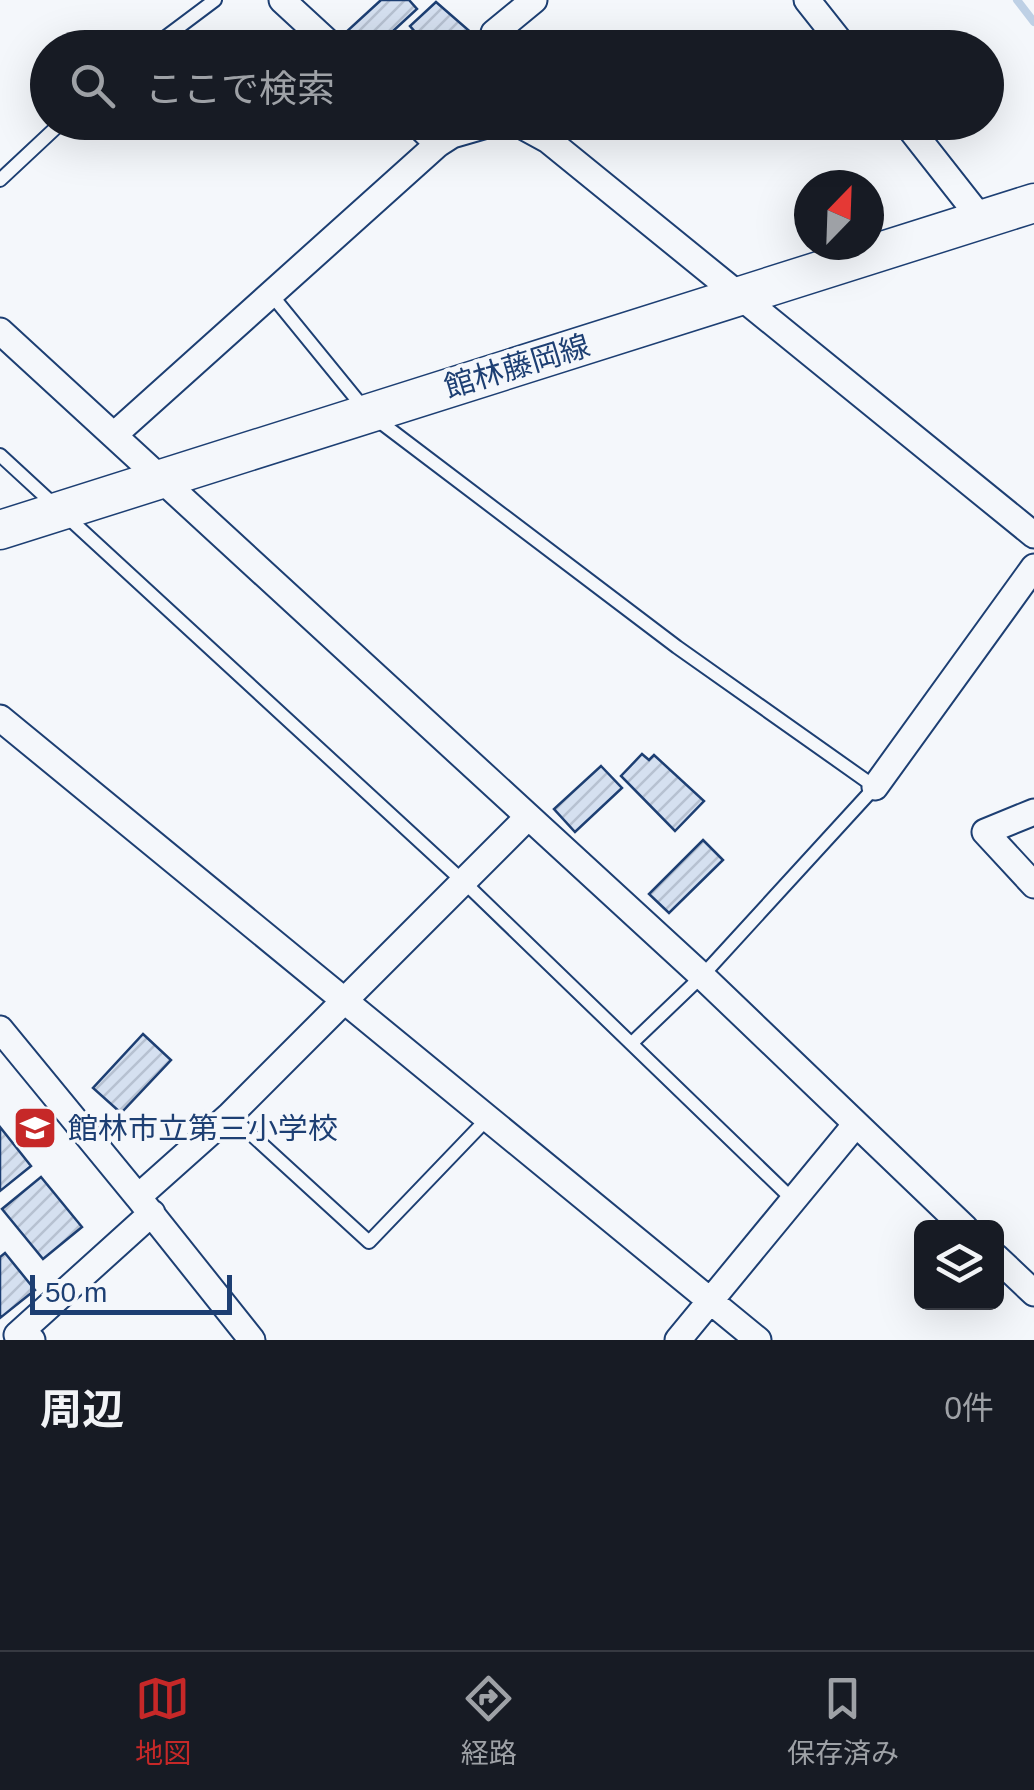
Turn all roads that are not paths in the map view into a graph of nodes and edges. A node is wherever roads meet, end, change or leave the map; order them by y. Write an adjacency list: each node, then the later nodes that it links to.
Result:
1 (215, 0): 5 (lane)
2 (282, 0): 6 (street)
3 (534, 0): 7 (street)
4 (807, 0): 8 (street)
5 (175, 30)
6 (314, 30)
7 (498, 30)
8 (831, 30)
9 (43, 140): 15 (lane)
10 (434, 140): 14 (street)
11 (444, 140): 14 (street)
12 (548, 140): 19 (street)
13 (919, 140): 17 (street)
14 (438, 144): 18 (street)
15 (0, 180)
16 (1034, 203): 17 (main road, 館林藤岡線)
17 (982, 220): 19 (main road, 館林藤岡線)
18 (270, 293): 21 (lane); 22 (street)
19 (738, 299): 21 (main road, 館林藤岡線); 27 (street)
20 (0, 332): 22 (street)
21 (368, 412): 24 (main road, 館林藤岡線); 30 (lane)
22 (114, 435): 24 (street)
23 (0, 455): 25 (lane)
24 (160, 478): 25 (main road, 館林藤岡線); 32 (street)
25 (62, 511): 26 (main road, 館林藤岡線); 33 (lane)
26 (0, 530)
27 (1034, 535)
28 (1034, 568): 30 (street)
29 (0, 718): 36 (street)
30 (875, 787): 35 (lane)
31 (1034, 812): 34 (street)
32 (527, 818): 33 (street); 35 (street)
33 (466, 884): 36 (street); 38 (lane)
34 (1034, 885)
35 (702, 976): 38 (lane); 41 (street)
36 (345, 1001): 39 (street); 40 (street)
37 (0, 1029): 43 (street)
38 (633, 1042): 42 (lane)
39 (230, 1115): 40 (lane); 43 (street)
40 (487, 1118): 47 (street)
41 (856, 1124): 42 (street); 44 (street)
42 (790, 1198): 47 (street)
43 (145, 1205): 48 (street); 49 (street)
44 (957, 1220)
45 (1004, 1265): 46 (street)
46 (1034, 1293)
47 (710, 1300): 50 (street); 51 (street)
48 (32, 1340)
49 (252, 1340)
50 (678, 1340)
51 (758, 1340)

